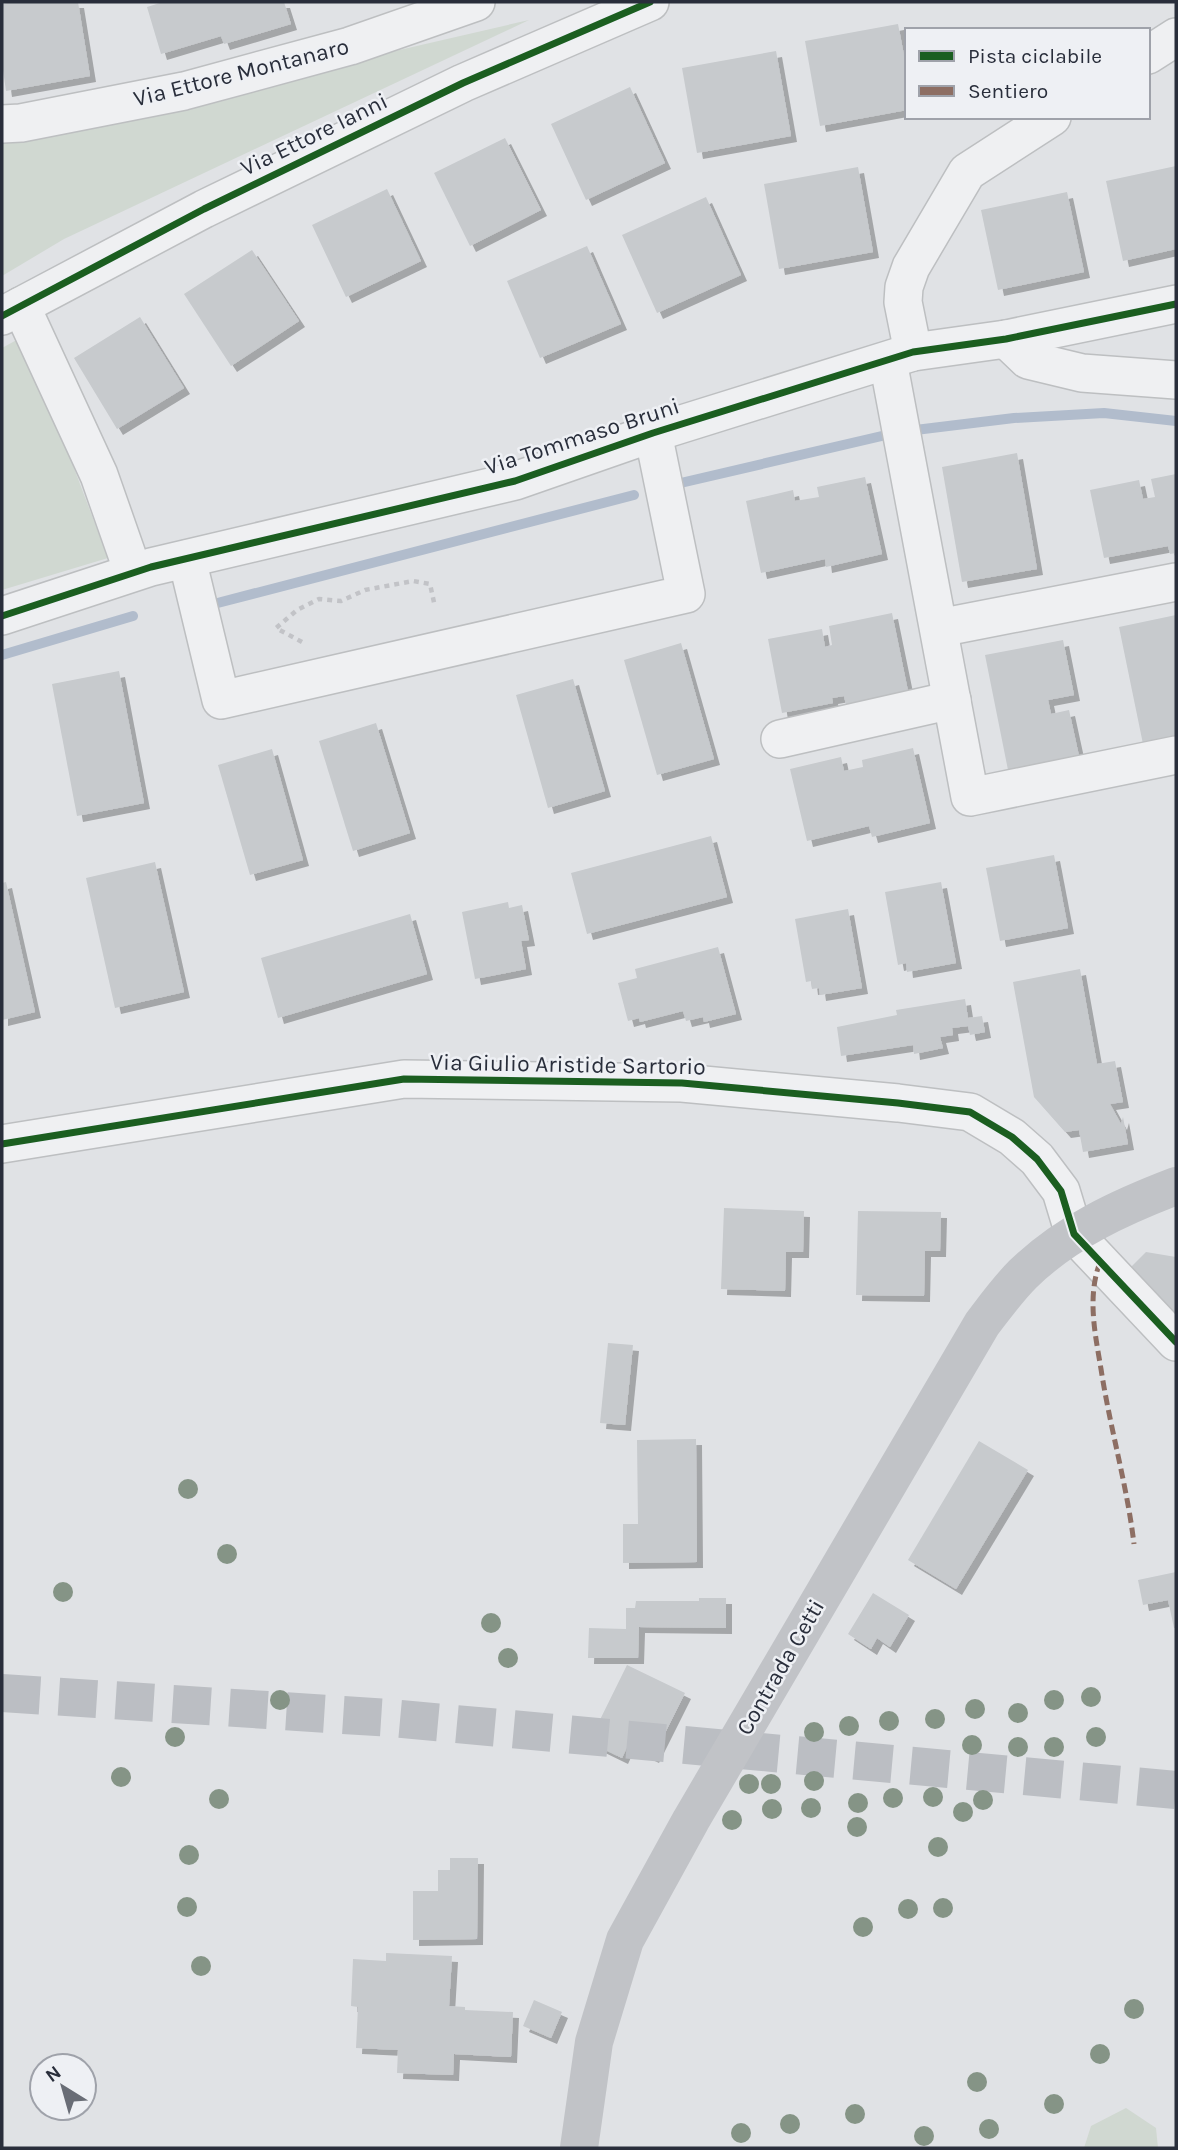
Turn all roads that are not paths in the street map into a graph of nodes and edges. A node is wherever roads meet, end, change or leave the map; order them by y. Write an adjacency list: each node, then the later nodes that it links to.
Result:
1 (476, 2): 6 (street, Via Ettore Montanaro)
2 (650, 2): 8 (street, Via Ettore Ianni)
3 (1176, 37): 4 (street)
4 (1150, 54)
5 (1049, 119): 10 (street)
6 (2, 124)
7 (1176, 304): 9 (street, Via Tommaso Bruni)
8 (11, 311): 14 (street)
9 (1006, 339): 10 (street, Via Tommaso Bruni); 11 (street)
10 (901, 357): 12 (street, Via Tommaso Bruni); 17 (street)
11 (1176, 380)
12 (653, 433): 13 (street, Via Tommaso Bruni); 13 (street)
13 (187, 559): 14 (street, Via Tommaso Bruni)
14 (134, 572): 16 (street, Via Tommaso Bruni)
15 (1176, 582): 17 (street)
16 (2, 616)
17 (939, 628): 18 (street)
18 (952, 700): 19 (street); 20 (street)
19 (780, 739)
20 (1176, 755)
21 (2, 1144): 23 (street, Via Giulio Aristide Sartorio)
22 (1176, 1186): 23 (main road, Contrada Cetti)
23 (1074, 1234): 24 (street); 25 (main road, Contrada Cetti)
24 (1176, 1342)
25 (579, 2148)

